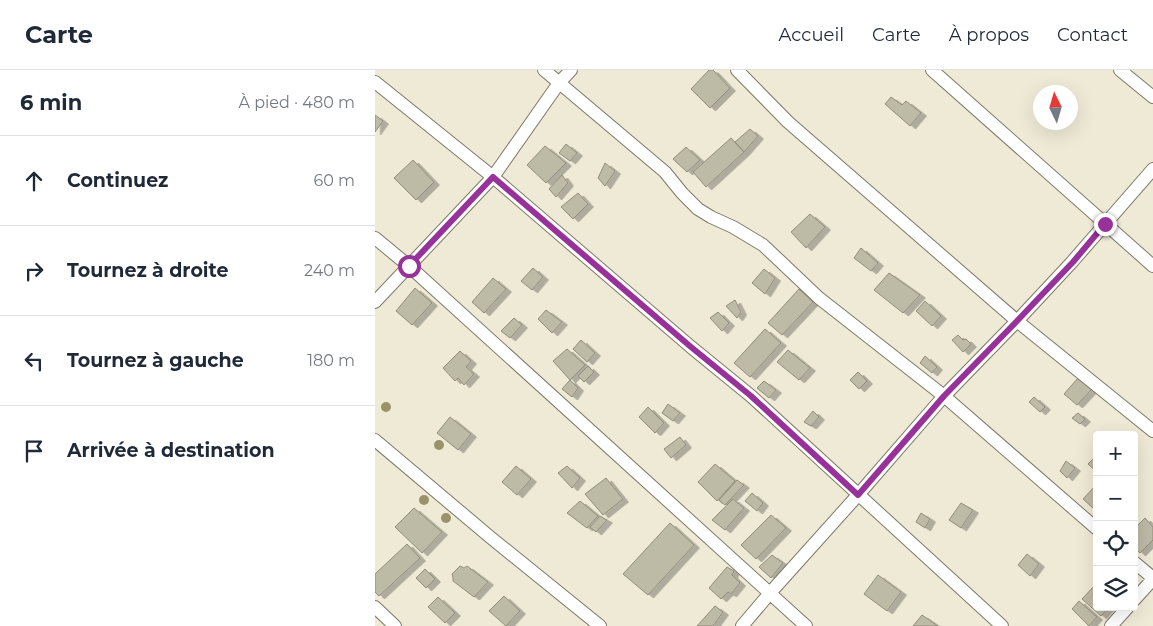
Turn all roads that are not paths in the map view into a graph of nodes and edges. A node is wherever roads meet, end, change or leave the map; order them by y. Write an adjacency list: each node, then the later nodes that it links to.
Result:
1 (544, 70): 7 (street)
2 (571, 70): 7 (street)
3 (737, 70): 16 (street)
4 (932, 70): 11 (street)
5 (1120, 70): 8 (street)
6 (375, 82): 10 (street)
7 (559, 83): 10 (street); 17 (street)
8 (1153, 97)
9 (1153, 169): 11 (street)
10 (493, 177): 13 (street); 20 (street)
11 (1105, 224): 14 (street); 16 (street)
12 (375, 238): 13 (street)
13 (409, 266): 15 (street); 24 (street)
14 (1153, 266)
15 (375, 302)
16 (1017, 321): 17 (street); 18 (street)
17 (944, 396): 20 (street); 21 (street)
18 (1153, 432)
19 (375, 440): 29 (street)
20 (858, 495): 24 (street); 32 (street)
21 (1093, 526)
22 (1138, 566): 23 (street)
23 (1153, 579): 25 (street)
24 (770, 593): 30 (street); 31 (street)
25 (1138, 596)
26 (375, 607): 28 (street)
27 (1124, 611): 33 (street)
28 (395, 626)
29 (600, 626)
30 (742, 626)
31 (806, 626)
32 (1002, 626)
33 (1111, 626)

